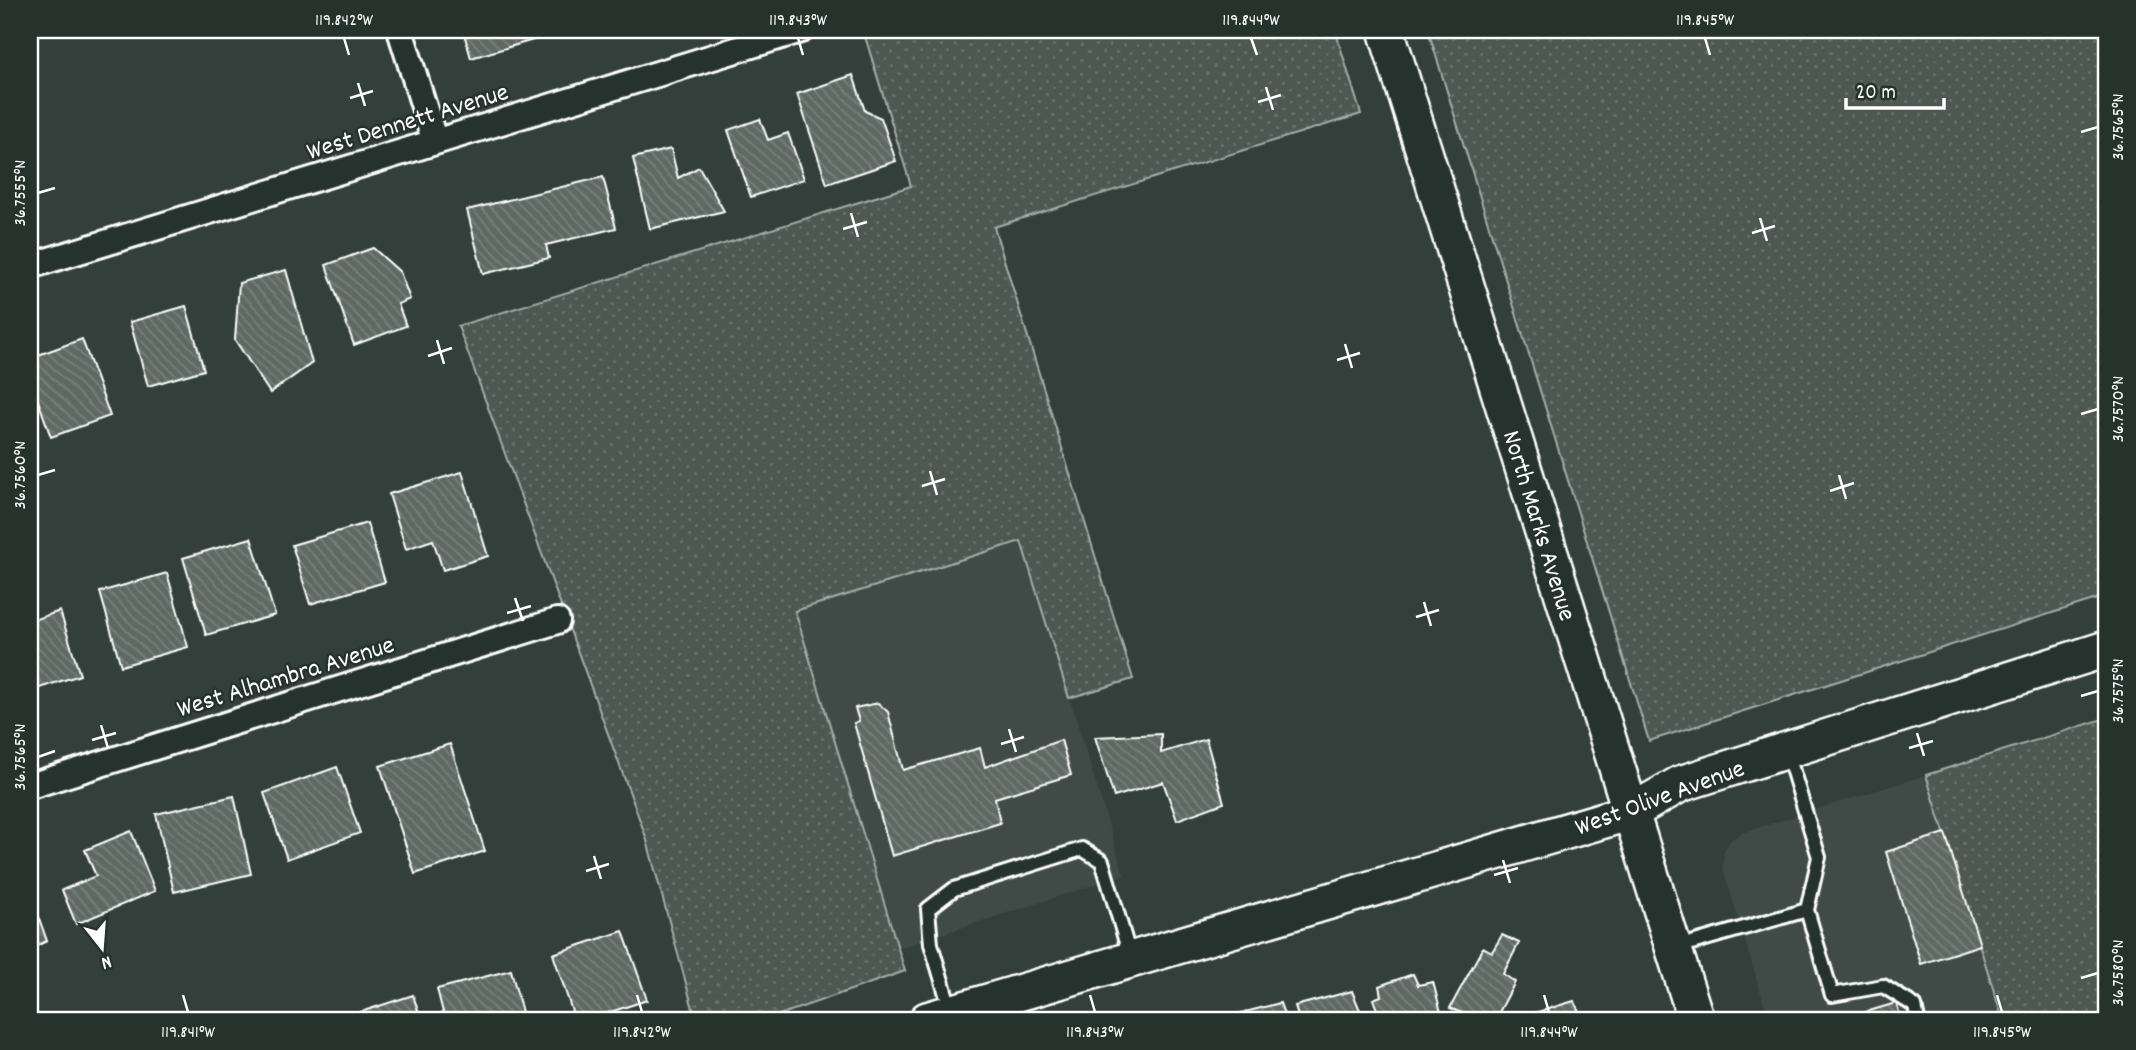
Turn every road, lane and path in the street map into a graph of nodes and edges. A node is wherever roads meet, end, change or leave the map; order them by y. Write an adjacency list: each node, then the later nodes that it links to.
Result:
1 (400, 30): 4 (street)
2 (801, 30): 4 (street, West Dennett Avenue)
3 (1386, 30): 10 (main road, North Marks Avenue)
4 (435, 142): 5 (street, West Dennett Avenue)
5 (30, 266)
6 (557, 621): 9 (street, West Alhambra Avenue)
7 (2106, 649): 8 (main road, West Olive Avenue)
8 (1787, 750): 10 (main road, West Olive Avenue); 11 (lane)
9 (30, 786)
10 (1631, 812): 12 (main road, North Marks Avenue); 13 (main road, West Olive Avenue)
11 (1807, 910): 12 (lane); 16 (lane)
12 (1674, 948): 15 (main road, North Marks Avenue)
13 (1131, 960): 14 (main road, West Olive Avenue); 14 (lane)
14 (939, 1017)
15 (1696, 1020)
16 (1918, 1020)

